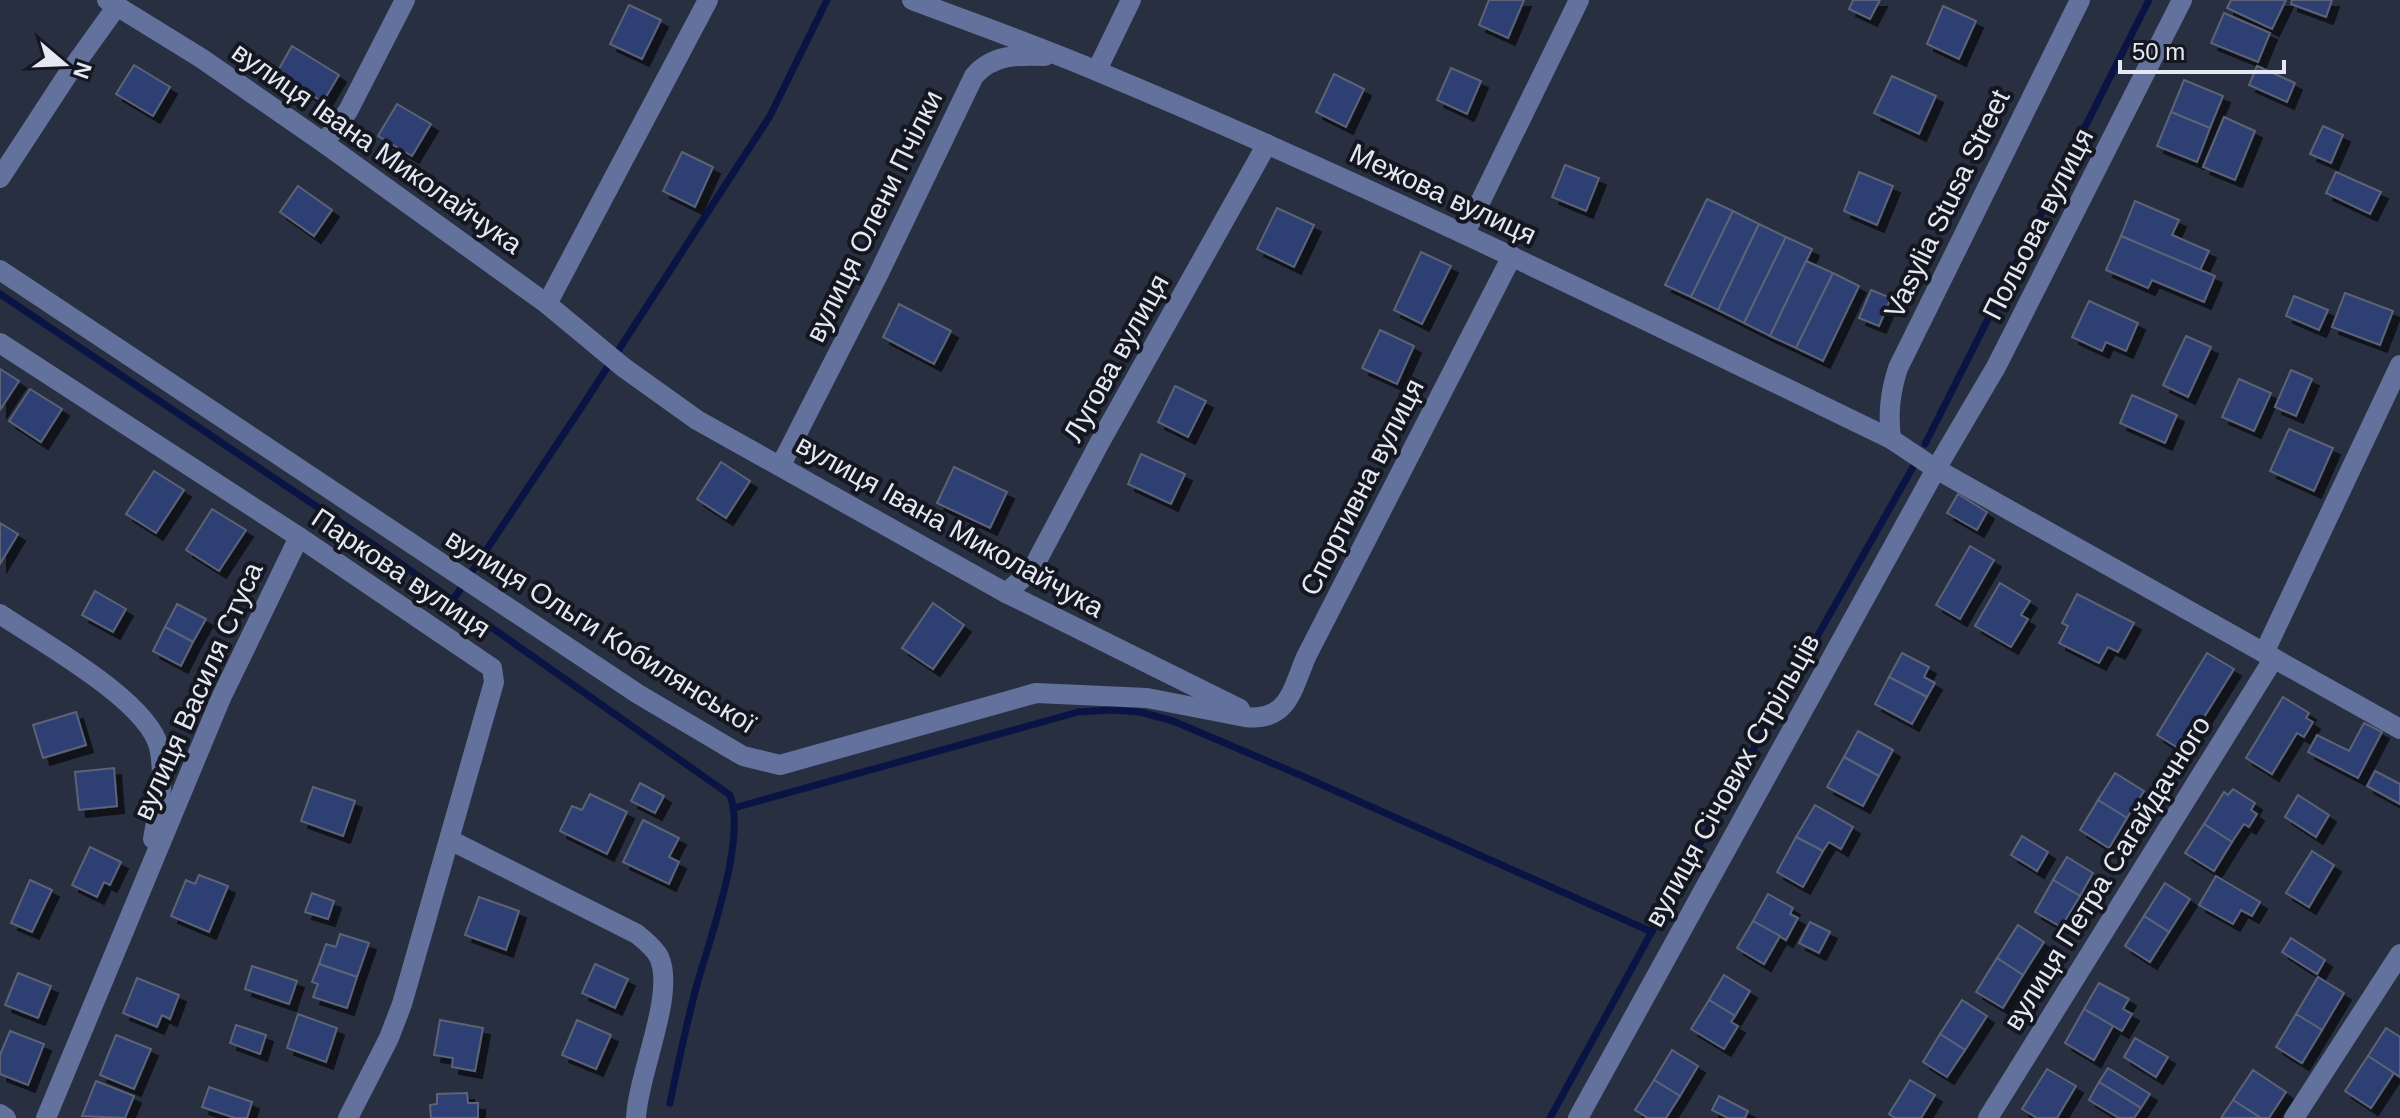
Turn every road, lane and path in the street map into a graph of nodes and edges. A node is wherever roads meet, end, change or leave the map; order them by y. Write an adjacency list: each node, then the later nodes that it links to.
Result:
1 (405, 0): 11 (street)
2 (708, 0): 17 (street)
3 (912, 0): 9 (street, Межова вулиця)
4 (1131, 0): 10 (street)
5 (1579, 0): 14 (street)
6 (2080, 0): 20 (street, Vasylia Stusa Street)
7 (2182, 0): 22 (street, Польова вулиця)
8 (112, 3): 11 (street, вулиця Івана Миколайчука); 13 (street)
9 (1062, 57): 10 (street, Межова вулиця); 21 (street, вулиця Олени Пчілки)
10 (1097, 70): 12 (street, Межова вулиця)
11 (324, 143): 17 (street, вулиця Івана Миколайчука)
12 (1267, 144): 14 (street, Межова вулиця); 24 (street, Лугова вулиця)
13 (0, 178)
14 (1465, 233): 15 (street, Межова вулиця)
15 (1512, 256): 20 (street, Межова вулиця); 27 (street, Спортивна вулиця)
16 (0, 270): 27 (street, вулиця Ольги Кобилянської)
17 (547, 304): 21 (street, вулиця Івана Миколайчука)
18 (0, 343): 23 (street, Паркова вулиця)
19 (2400, 365): 26 (street, вулиця Петра Сагайдачного)
20 (1891, 439): 22 (street, Межова вулиця)
21 (781, 465): 24 (street, вулиця Івана Миколайчука)
22 (1936, 469): 26 (street, Межова вулиця); 37 (street, вулиця Січових Стрільців)
23 (299, 537): 29 (street, Паркова вулиця); 30 (street, вулиця Василя Стуса)
24 (1006, 593): 27 (street, вулиця Івана Миколайчука)
25 (0, 614): 30 (street, вулиця Василя Стуса)
26 (2269, 655): 28 (street, Межова вулиця); 38 (street, вулиця Петра Сагайдачного)
27 (1252, 718)
28 (2400, 729)
29 (450, 840): 35 (street, Паркова вулиця); 36 (street)
30 (148, 869): 34 (street, вулиця Василя Стуса)
31 (2400, 954): 39 (street)
32 (0, 1114): 33 (street)
33 (6, 1118)
34 (46, 1118)
35 (348, 1118)
36 (636, 1118)
37 (1578, 1118)
38 (1988, 1118)
39 (2294, 1118)

